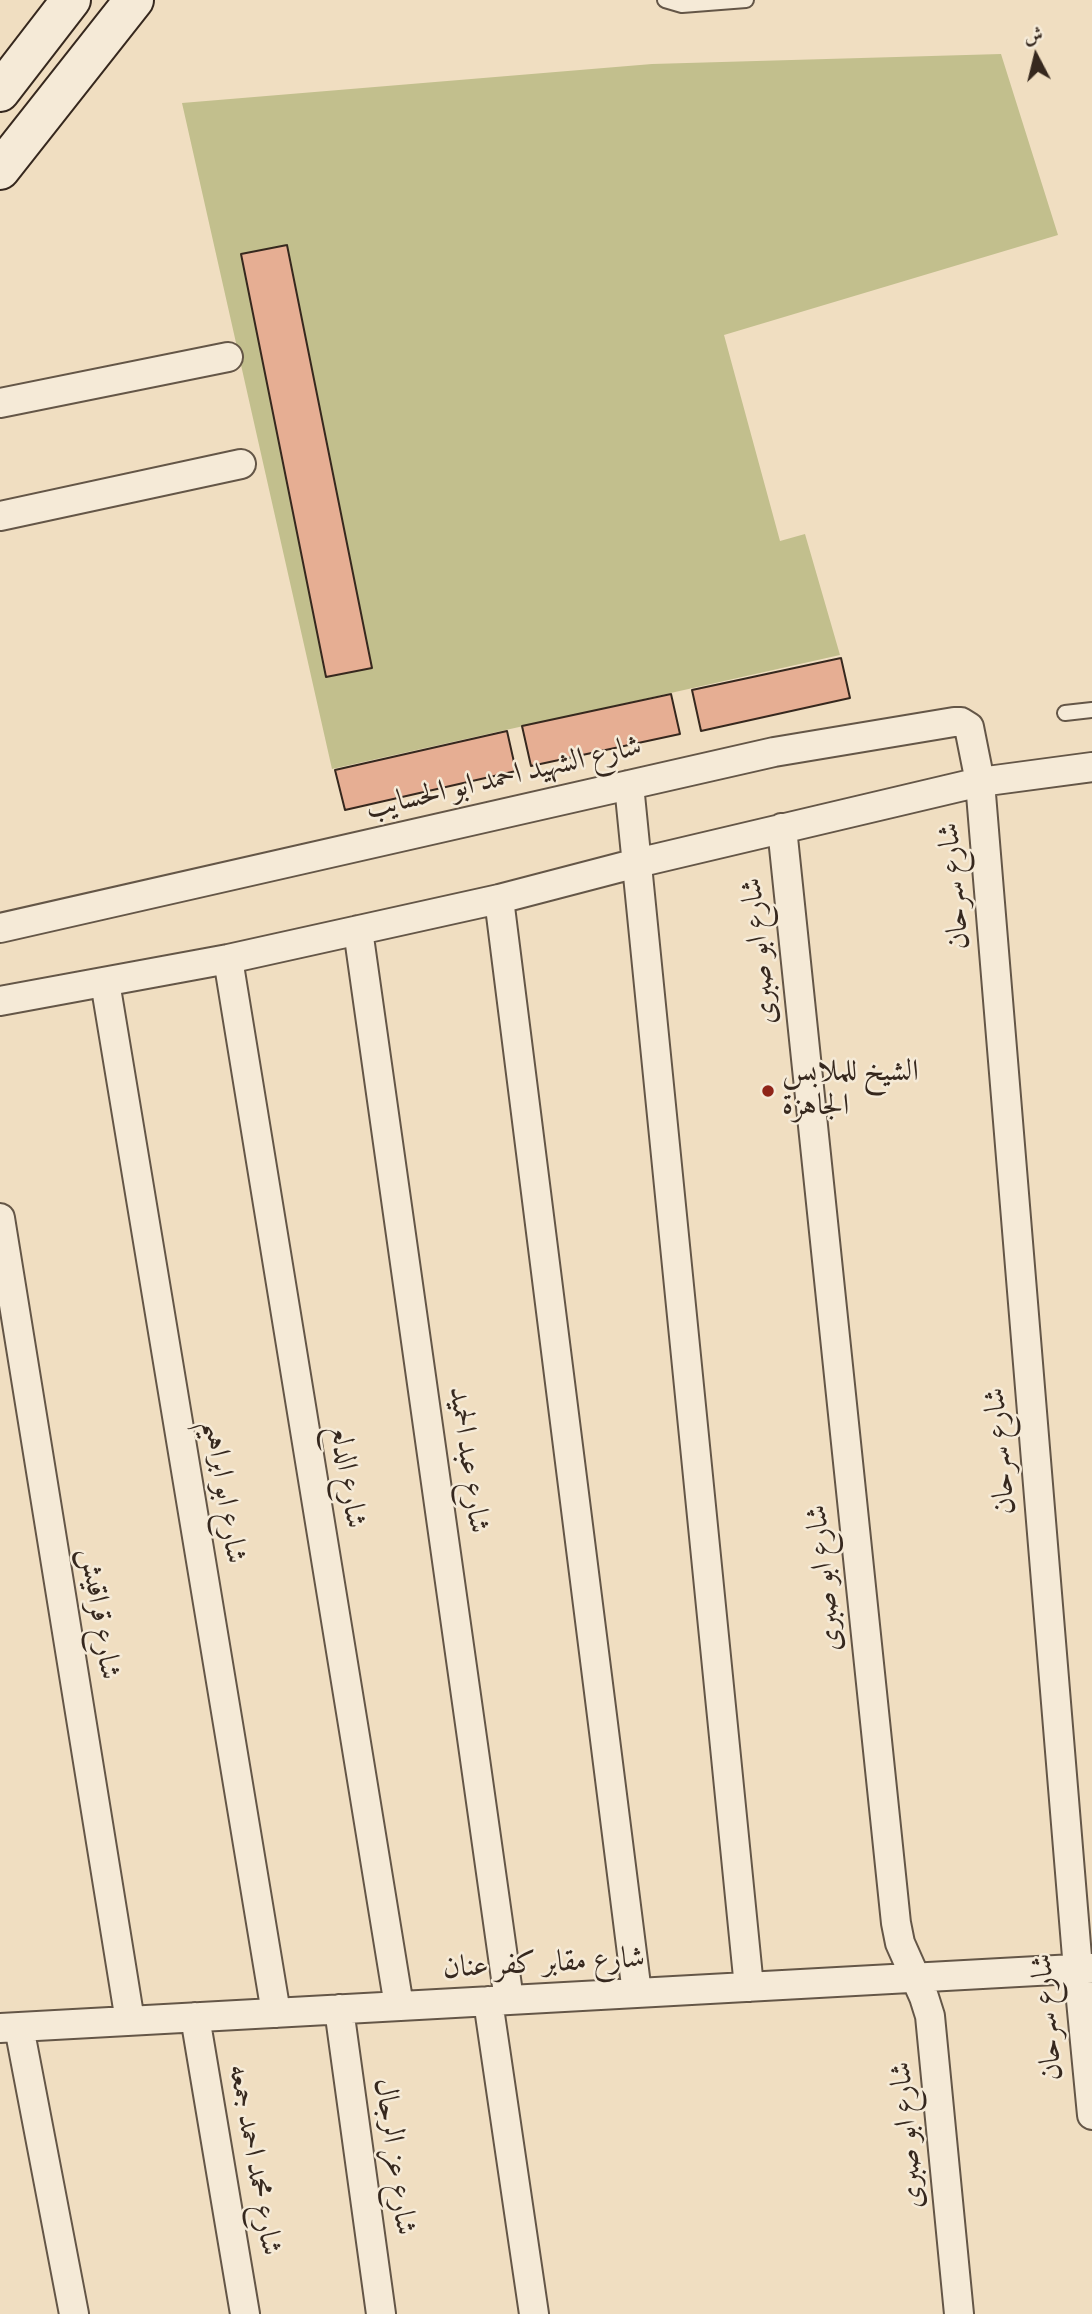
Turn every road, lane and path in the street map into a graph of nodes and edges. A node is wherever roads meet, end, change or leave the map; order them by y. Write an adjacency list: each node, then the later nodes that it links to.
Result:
1 (71, 0): 5 (main road)
2 (134, 0): 6 (main road)
3 (665, 0): 4 (lane)
4 (746, 0)
5 (0, 92)
6 (0, 170)
7 (228, 357): 8 (street)
8 (0, 403)
9 (241, 464): 10 (street)
10 (0, 516)
11 (1092, 710): 12 (lane)
12 (1065, 713)
13 (1092, 767): 14 (street)
14 (981, 782): 15 (street, شارع الشهيد احمد ابو الحسايب); 16 (street); 25 (street, شارع سرحان)
15 (629, 785): 17 (street); 19 (street, شارع الشهيد احمد ابو الحسايب)
16 (782, 828): 17 (street); 26 (street, شارع ابو صبرى)
17 (637, 863): 18 (street); 27 (street)
18 (499, 899): 20 (street); 28 (street)
19 (0, 928)
20 (358, 930): 21 (street); 29 (street, شارع عبد الحميد)
21 (228, 959): 22 (street); 30 (street, شارع الدلع)
22 (105, 982): 23 (street); 32 (street, شارع ابو ابراهيم)
23 (0, 1001)
24 (0, 1218): 34 (street, شارع قراقيش)
25 (1085, 1968): 26 (street, شارع مقابر كفر عنان); 36 (street, شارع سرحان)
26 (916, 1979): 27 (street, شارع مقابر كفر عنان); 41 (street, شارع ابو صبرى)
27 (750, 1987): 28 (street, شارع مقابر كفر عنان)
28 (637, 1993): 29 (street, شارع مقابر كفر عنان)
29 (499, 2001): 30 (street, شارع مقابر كفر عنان); 40 (street, شارع عبد الحميد)
30 (399, 2006): 31 (street, شارع مقابر كفر عنان)
31 (339, 2009): 32 (street, شارع مقابر كفر عنان); 39 (street, شارع عز الرجال)
32 (276, 2013): 33 (street, شارع مقابر كفر عنان)
33 (195, 2017): 34 (street, شارع مقابر كفر عنان); 38 (street, شارع محمد احمد جمعه)
34 (131, 2021): 35 (street, شارع مقابر كفر عنان)
35 (10, 2027): 37 (street)
36 (1092, 2115)
37 (74, 2314)
38 (245, 2314)
39 (381, 2314)
40 (534, 2314)
41 (959, 2314)

